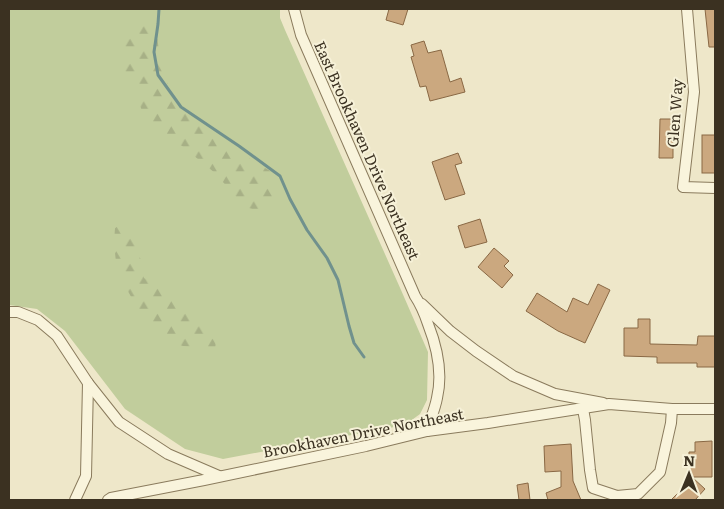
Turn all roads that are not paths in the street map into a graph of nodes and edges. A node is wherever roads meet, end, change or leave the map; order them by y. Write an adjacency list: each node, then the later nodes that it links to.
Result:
1 (294, 9): 4 (street, East Brookhaven Drive Northeast)
2 (687, 9): 3 (street, Glen Way)
3 (715, 188)
4 (420, 302): 7 (street, East Brookhaven Drive Northeast); 11 (street, East Brookhaven Drive Northeast)
5 (9, 312): 6 (street)
6 (88, 383): 12 (street); 13 (street)
7 (609, 404): 8 (street, Brookhaven Drive Northeast); 9 (street, Brookhaven Drive Northeast)
8 (582, 409): 9 (street); 11 (street, Brookhaven Drive Northeast)
9 (672, 409): 10 (street, Brookhaven Drive Northeast)
10 (715, 409)
11 (427, 431): 12 (street, Brookhaven Drive Northeast)
12 (220, 477): 14 (street, Brookhaven Drive Northeast)
13 (75, 500)
14 (108, 500)

